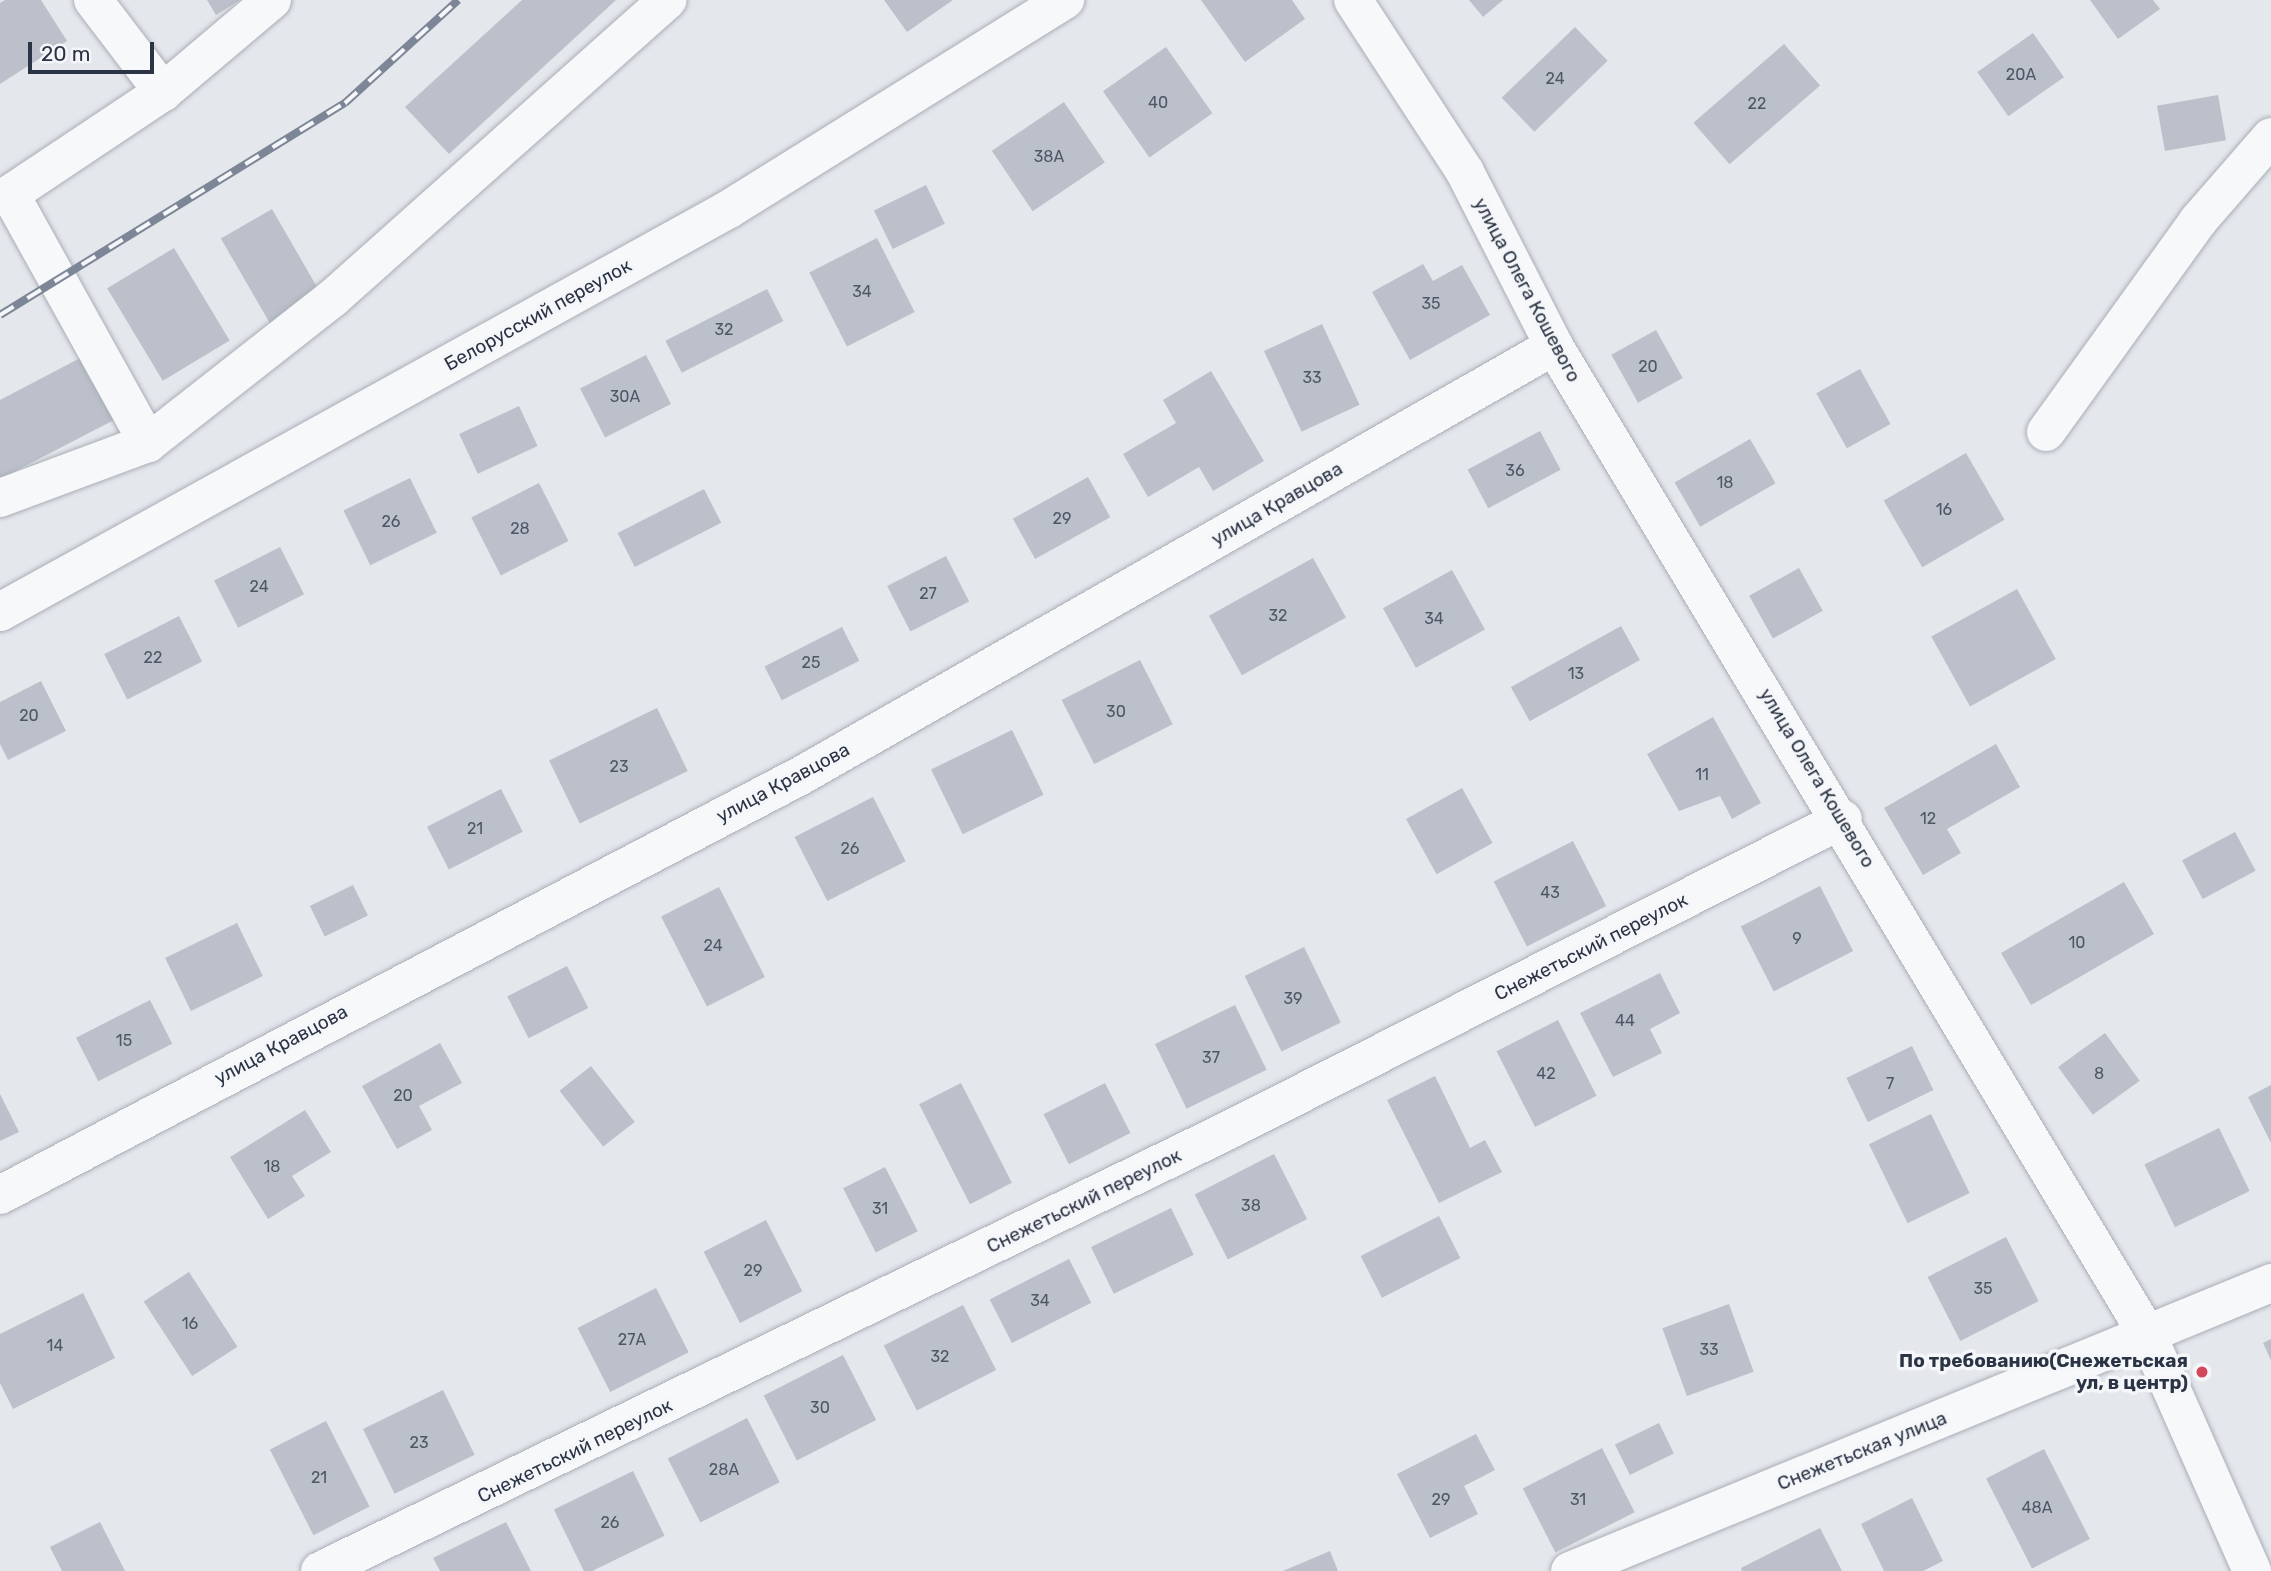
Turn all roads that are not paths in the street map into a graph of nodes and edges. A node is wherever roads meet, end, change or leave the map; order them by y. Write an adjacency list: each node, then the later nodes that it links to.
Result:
1 (93, 0): 6 (street)
2 (272, 0): 6 (street)
3 (667, 0): 10 (street)
4 (1065, 0): 12 (street, Белорусский переулок)
5 (1353, 0): 8 (street, улица Олега Кошевого)
6 (163, 92): 10 (street)
7 (2271, 137): 9 (street)
8 (1553, 346): 13 (street, улица Олега Кошевого); 14 (street, улица Кравцова)
9 (2046, 432)
10 (148, 443): 11 (street)
11 (0, 498)
12 (0, 612)
13 (1843, 819): 16 (street, улица Олега Кошевого); 17 (street, Снежетьский переулок)
14 (0, 1195)
15 (2271, 1283): 16 (street, Снежетьская улица)
16 (2147, 1335): 18 (street, Снежетьская улица); 19 (street, улица Олега Кошевого)
17 (320, 1571)
18 (1570, 1571)
19 (2252, 1571)

